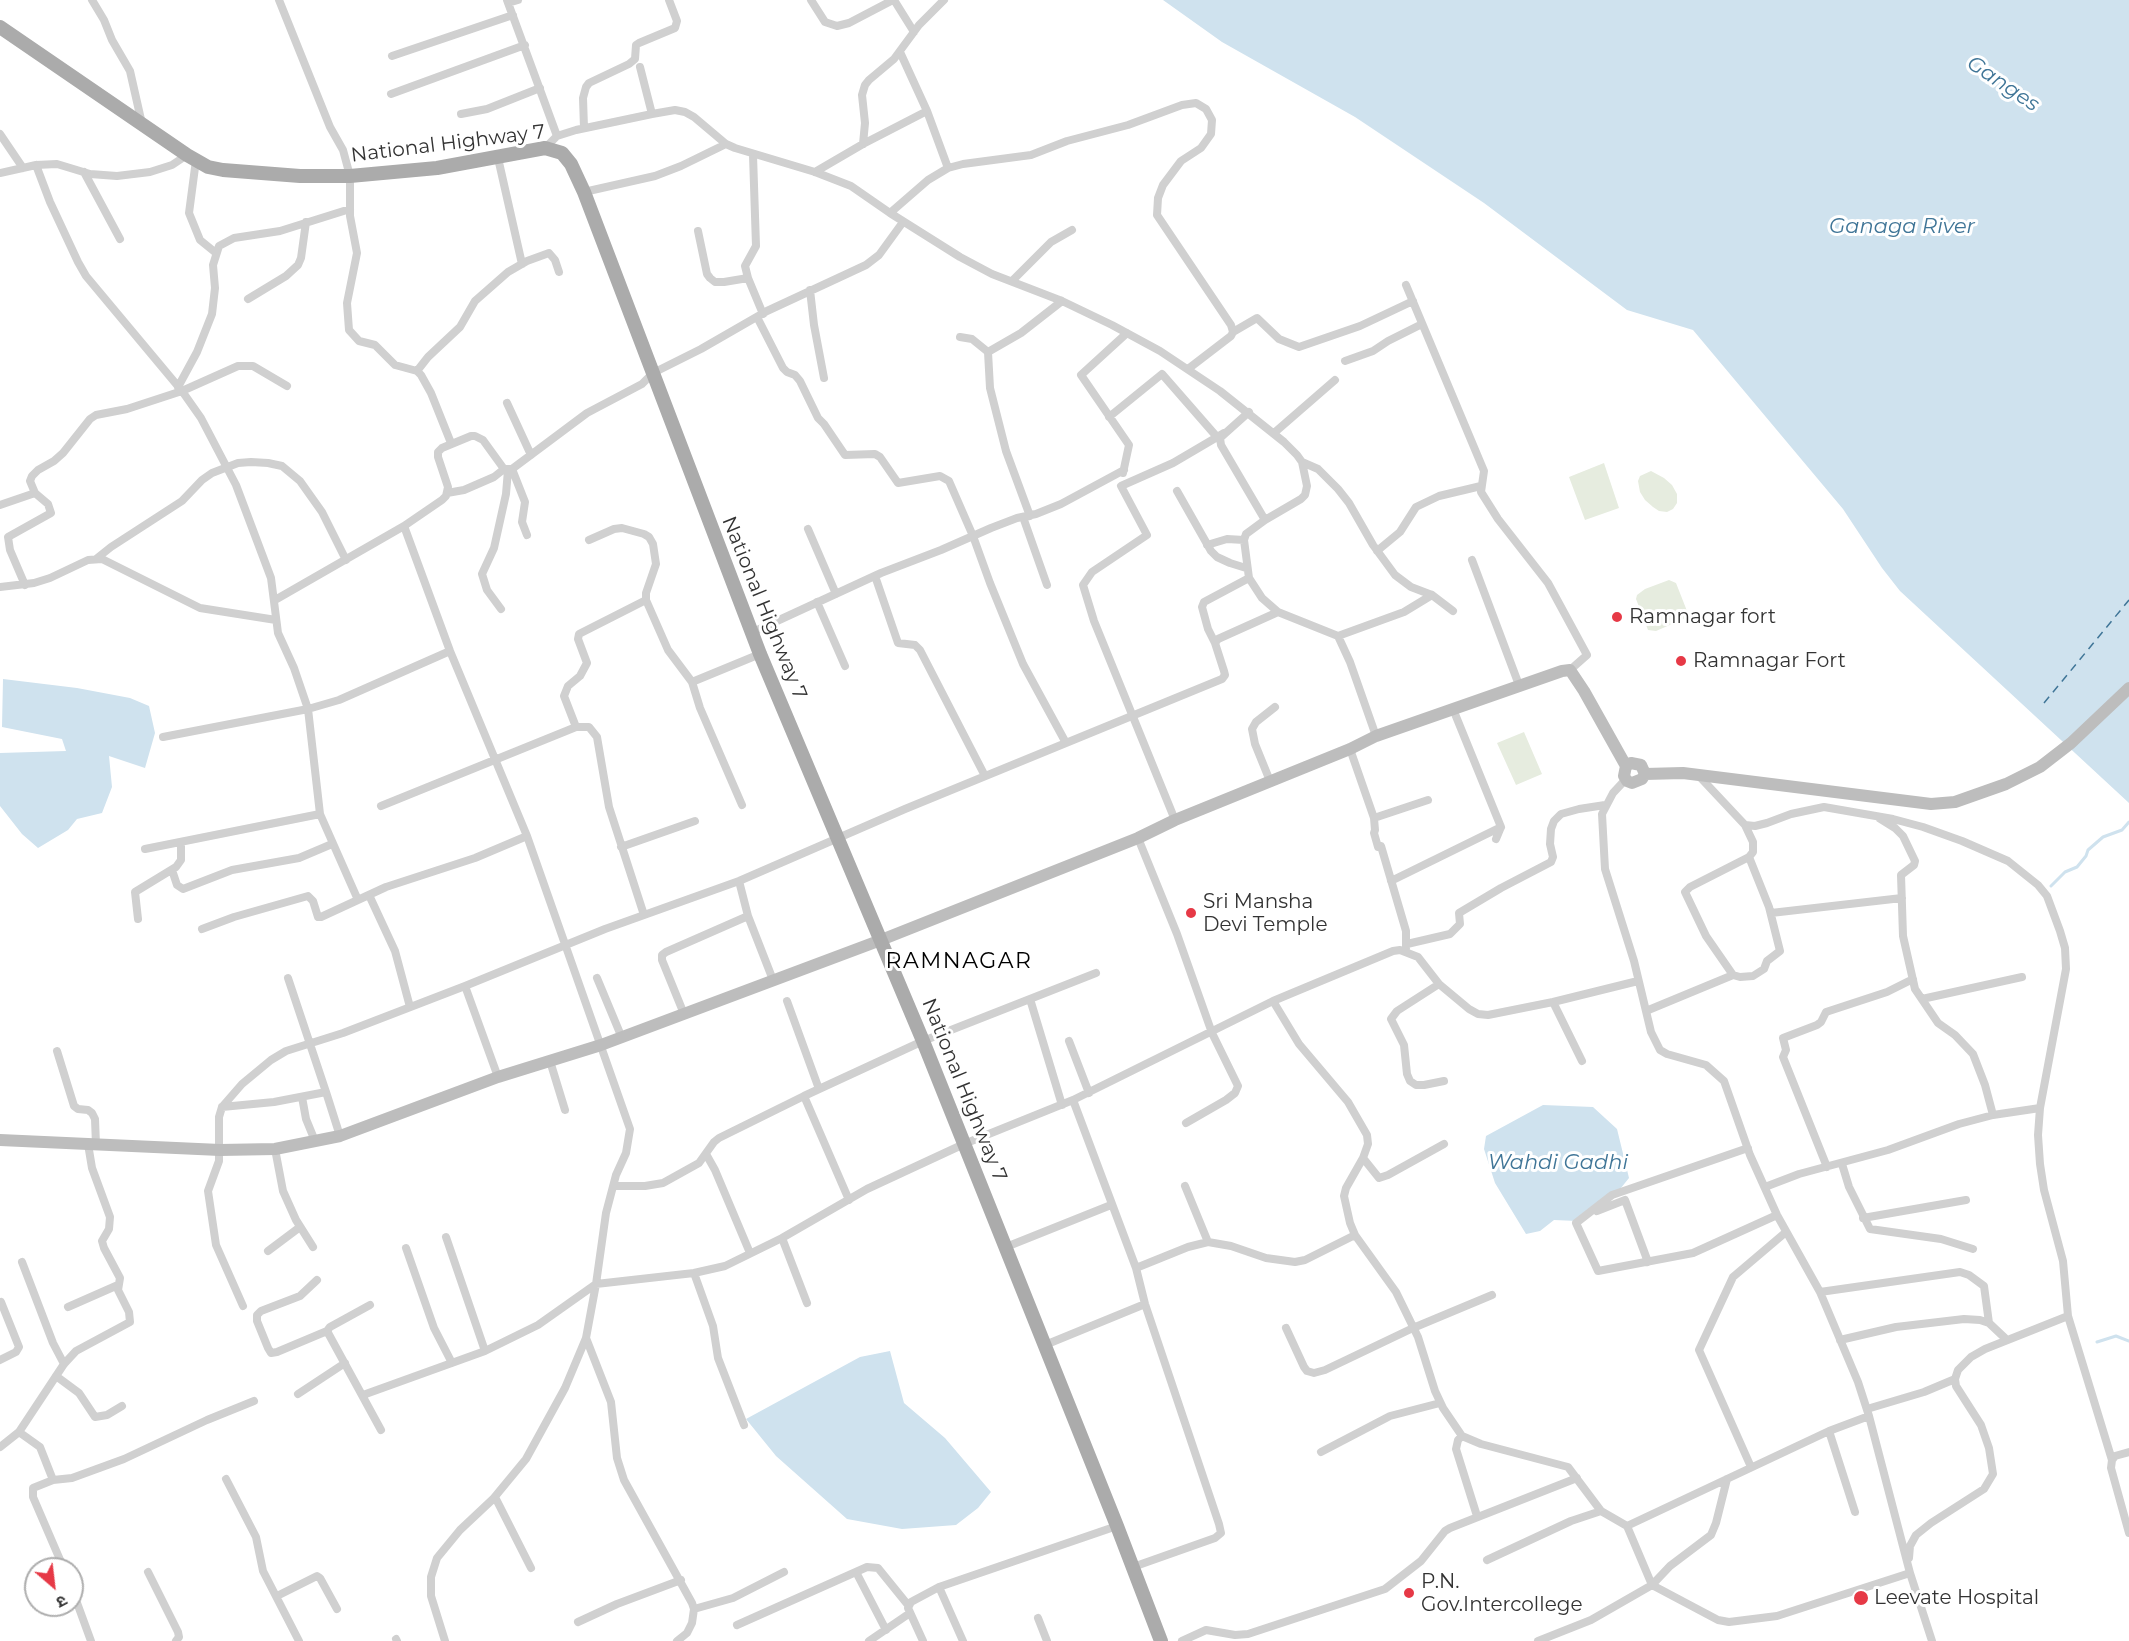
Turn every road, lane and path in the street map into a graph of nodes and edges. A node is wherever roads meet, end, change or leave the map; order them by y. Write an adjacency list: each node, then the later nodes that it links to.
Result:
1 (92, 0): 21 (street)
2 (279, 0): 37 (street)
3 (518, 0): 8 (street)
4 (669, 0): 22 (street)
5 (811, 0): 6 (street)
6 (894, 0): 11 (street)
7 (944, 0): 11 (street)
8 (508, 2): 9 (street)
9 (513, 15): 12 (street); 14 (street)
10 (0, 27): 21 (main road, National Highway 7)
11 (914, 32): 13 (street)
12 (525, 45): 16 (street); 17 (street)
13 (900, 52): 18 (street); 26 (street)
14 (392, 56)
15 (640, 67): 20 (street)
16 (540, 88): 19 (street); 24 (street)
17 (391, 94)
18 (927, 111): 26 (street); 33 (street)
19 (461, 114)
20 (652, 114): 22 (street); 25 (street)
21 (142, 124): 29 (main road, National Highway 7)
22 (584, 128): 24 (street)
23 (0, 134): 32 (street)
24 (557, 136): 27 (street)
25 (726, 144): 28 (street); 38 (street)
26 (863, 144): 36 (street)
27 (545, 148): 30 (main road, National Highway 7); 38 (main road, National Highway 7)
28 (753, 155): 36 (street); 49 (street)
29 (191, 158): 35 (street); 37 (main road, National Highway 7); 46 (street)
30 (498, 158): 37 (main road, National Highway 7); 47 (street)
31 (36, 165): 32 (street); 35 (street); 69 (street)
32 (23, 168): 34 (street)
33 (948, 168): 40 (street); 58 (street)
34 (0, 172)
35 (84, 172): 45 (street)
36 (814, 172): 40 (street)
37 (350, 176): 39 (street)
38 (584, 192): 65 (main road, National Highway 7)
39 (350, 210): 41 (street); 64 (street)
40 (890, 213): 42 (street)
41 (306, 222): 46 (street); 53 (street)
42 (903, 222): 50 (street); 52 (street)
43 (1072, 230): 50 (street)
44 (698, 231): 49 (street)
45 (120, 239)
46 (216, 253): 69 (street)
47 (522, 264): 48 (street); 64 (street)
48 (559, 272)
49 (748, 278): 56 (street)
50 (1012, 281): 54 (street)
51 (1406, 285): 55 (street)
52 (810, 290): 56 (street); 66 (street)
53 (248, 299)
54 (1062, 301): 59 (street); 61 (street)
55 (1413, 301): 57 (street); 58 (street)
56 (760, 315): 65 (street); 92 (street)
57 (1422, 324): 62 (street); 82 (street)
58 (1233, 332): 63 (street)
59 (1127, 333): 63 (street); 72 (street)
60 (960, 337): 61 (street)
61 (988, 352): 87 (street)
62 (1345, 362)
63 (1188, 369): 71 (street)
64 (417, 372): 75 (street)
65 (653, 373): 76 (street); 115 (main road, National Highway 7)
66 (824, 378)
67 (1335, 380): 73 (street)
68 (287, 387): 69 (street)
69 (180, 389): 78 (street); 85 (street)
70 (507, 403): 76 (street)
71 (1249, 412): 73 (street); 74 (street)
72 (1109, 417): 74 (street); 80 (street)
73 (1274, 433): 77 (street)
74 (1220, 435): 81 (street); 88 (street)
75 (451, 443): 79 (street); 84 (street)
76 (531, 455): 79 (street)
77 (1302, 462): 88 (street); 96 (street)
78 (227, 467): 97 (street); 98 (street); 108 (street)
79 (508, 470): 84 (street); 91 (street); 111 (street)
80 (1124, 470): 81 (street); 87 (street)
81 (1121, 486): 128 (street)
82 (1480, 486): 96 (street); 121 (street)
83 (1177, 490): 95 (street)
84 (447, 493): 89 (street)
85 (35, 494): 86 (street); 103 (street)
86 (0, 505)
87 (1027, 517): 92 (street); 104 (street)
88 (1265, 520): 94 (street)
89 (404, 526): 98 (street); 118 (street)
90 (808, 529): 106 (street)
91 (526, 535)
92 (973, 536): 101 (street); 132 (street)
93 (589, 540): 109 (street)
94 (1244, 540): 95 (street); 100 (street)
95 (1207, 545): 100 (street)
96 (1377, 551): 107 (street)
97 (96, 559): 103 (street); 114 (street)
98 (346, 560): 108 (street)
99 (1472, 561): 123 (street)
100 (1246, 568): 102 (street)
101 (875, 576): 106 (street); 137 (street)
102 (1248, 578): 113 (street); 117 (street)
103 (25, 585): 105 (street)
104 (1047, 585)
105 (0, 587)
106 (836, 594): 110 (street)
107 (1432, 595): 112 (street); 116 (street)
108 (275, 600): 114 (street)
109 (646, 600): 122 (street); 129 (street)
110 (818, 602): 115 (street); 120 (street)
111 (501, 609)
112 (1453, 611)
113 (1278, 612): 116 (street); 117 (street)
114 (276, 620): 126 (street)
115 (752, 633): 119 (main road, National Highway 7)
116 (1338, 636): 130 (street)
117 (1215, 643): 128 (street)
118 (450, 651): 126 (street); 134 (street)
119 (760, 654): 122 (street); 153 (main road, National Highway 7)
120 (845, 666)
121 (1570, 670): 123 (main road); 135 (main road)
122 (692, 682): 142 (street)
123 (1519, 685): 127 (main road)
124 (2129, 688): 138 (main road)
125 (1275, 707): 140 (street)
126 (308, 709): 131 (street); 145 (street)
127 (1453, 710): 130 (main road); 151 (street)
128 (1133, 716): 132 (street); 148 (street)
129 (576, 727): 134 (street); 158 (street)
130 (1376, 736): 133 (main road)
131 (163, 737)
132 (1066, 743): 137 (street)
133 (1350, 749): 140 (main road); 147 (street)
134 (495, 759): 144 (street); 152 (street)
135 (1626, 766): 136 (main road); 139 (main road)
136 (1644, 774): 138 (main road); 139 (main road)
137 (985, 776): 153 (street)
138 (1700, 776): 150 (street)
139 (1626, 779): 143 (street)
140 (1270, 781): 148 (main road)
141 (1428, 800): 147 (street)
142 (742, 805)
143 (1605, 805): 174 (street); 182 (street)
144 (381, 806)
145 (320, 814): 156 (street); 157 (street)
146 (1874, 815): 150 (street); 165 (street); 212 (street)
147 (1374, 818): 163 (street)
148 (1175, 820): 154 (main road)
149 (695, 821): 158 (street)
150 (1745, 825): 160 (street)
151 (1502, 827): 155 (street); 163 (street)
152 (527, 836): 164 (street); 173 (street)
153 (838, 838): 162 (street); 172 (main road, National Highway 7)
154 (1138, 838): 172 (main road); 193 (street)
155 (1496, 839)
156 (181, 842): 159 (street); 161 (street)
157 (332, 844): 161 (street); 166 (street)
158 (621, 848): 168 (street)
159 (145, 849)
160 (1749, 857): 167 (street); 176 (street)
161 (172, 870): 170 (street)
162 (740, 880): 168 (street); 169 (street)
163 (1391, 881): 174 (street)
164 (369, 895): 166 (street); 190 (street)
165 (1902, 898): 167 (street); 180 (street)
166 (358, 900): 171 (street)
167 (1771, 913): 176 (street)
168 (644, 915): 173 (street)
169 (748, 916): 181 (street); 192 (street)
170 (138, 919)
171 (202, 928)
172 (881, 940): 181 (main road); 195 (main road, National Highway 7)
173 (565, 944): 184 (street); 198 (street)
174 (1406, 948): 183 (street); 188 (street)
175 (1096, 973): 185 (street)
176 (1733, 975): 191 (street)
177 (2022, 977): 186 (street)
178 (288, 978): 197 (street)
179 (597, 978): 194 (street)
180 (1913, 979): 186 (street); 228 (street)
181 (773, 980): 192 (main road)
182 (1638, 981): 189 (street); 191 (street)
183 (1439, 984): 189 (street); 203 (street)
184 (465, 986): 190 (street); 202 (street)
185 (1030, 999): 195 (street); 210 (street)
186 (1922, 999): 214 (street)
187 (787, 1001): 204 (street)
188 (1273, 1001): 193 (street); 226 (street)
189 (1553, 1002): 201 (street)
190 (410, 1007): 197 (street)
191 (1646, 1011): 222 (street)
192 (684, 1014): 194 (main road)
193 (1212, 1033): 206 (street); 215 (street)
194 (622, 1038): 198 (main road)
195 (923, 1041): 204 (street); 220 (main road, National Highway 7)
196 (1069, 1041): 206 (street)
197 (310, 1043): 205 (street); 211 (street)
198 (601, 1046): 200 (main road); 229 (street)
199 (57, 1051): 219 (street)
200 (550, 1061): 202 (main road); 213 (street)
201 (1582, 1061)
202 (498, 1077): 216 (main road)
203 (1444, 1081)
204 (819, 1089): 207 (street)
205 (326, 1092): 208 (street); 216 (street)
206 (1089, 1093): 209 (street)
207 (804, 1096): 225 (street); 232 (street)
208 (302, 1097): 211 (street); 218 (street)
209 (1073, 1100): 210 (street); 234 (street)
210 (1062, 1105): 220 (street)
211 (222, 1107): 224 (street)
212 (2040, 1108): 214 (street); 265 (street)
213 (565, 1110)
214 (1993, 1115): 227 (street)
215 (1186, 1124)
216 (340, 1136): 218 (main road)
217 (0, 1140): 219 (main road)
218 (315, 1142): 223 (main road)
219 (92, 1144): 224 (main road); 256 (street)
220 (964, 1144): 232 (street); 245 (main road, National Highway 7)
221 (1444, 1144): 226 (street)
222 (1748, 1148): 231 (street); 235 (street)
223 (275, 1149): 224 (main road); 238 (street)
224 (220, 1150): 263 (street)
225 (706, 1154): 229 (street); 249 (street)
226 (1363, 1158): 240 (street)
227 (1842, 1164): 228 (street); 237 (street)
228 (1827, 1167): 231 (street)
229 (614, 1186): 255 (street)
230 (1185, 1186): 243 (street)
231 (1765, 1187): 236 (street)
232 (849, 1200): 242 (street)
233 (1966, 1200): 237 (street)
234 (1111, 1204): 245 (street); 252 (street)
235 (1586, 1215): 251 (street); 251 (street)
236 (1778, 1215): 239 (street); 251 (street)
237 (1863, 1218): 247 (street)
238 (300, 1227): 244 (street); 248 (street)
239 (1786, 1232): 257 (street); 296 (street)
240 (1355, 1235): 243 (street); 268 (street)
241 (446, 1237): 274 (street)
242 (782, 1238): 249 (street); 260 (street)
243 (1208, 1242): 252 (street)
244 (313, 1247)
245 (1006, 1247): 273 (main road, National Highway 7)
246 (406, 1248): 277 (street)
247 (1973, 1249)
248 (268, 1251)
249 (750, 1253): 253 (street)
250 (22, 1262): 278 (street)
251 (1648, 1262)
252 (1136, 1268): 261 (street)
253 (694, 1273): 255 (street); 287 (street)
254 (317, 1280): 269 (street)
255 (596, 1284): 270 (street); 274 (street)
256 (118, 1286): 264 (street); 278 (street)
257 (1820, 1292): 266 (street); 271 (street)
258 (1492, 1296): 268 (street)
259 (1, 1302): 275 (street)
260 (807, 1303)
261 (1144, 1304): 273 (street); 310 (street)
262 (370, 1305): 269 (street)
263 (243, 1306)
264 (68, 1307)
265 (2068, 1316): 272 (street); 295 (street)
266 (1989, 1323): 271 (street); 272 (street)
267 (1287, 1328): 268 (street)
268 (1413, 1328): 284 (street)
269 (327, 1331): 276 (street)
270 (586, 1338): 301 (street); 316 (street)
271 (1840, 1340): 286 (street)
272 (2007, 1340): 280 (street)
273 (1045, 1345): 305 (main road, National Highway 7)
274 (486, 1351): 277 (street)
275 (0, 1360)
276 (345, 1363): 281 (street); 282 (street)
277 (452, 1363): 282 (street)
278 (64, 1364): 279 (street)
279 (56, 1376): 285 (street); 290 (street)
280 (1955, 1380): 286 (street); 312 (street)
281 (298, 1395)
282 (363, 1395): 288 (street)
283 (254, 1401): 300 (street)
284 (1440, 1402): 291 (street); 293 (street)
285 (122, 1406)
286 (1868, 1412): 289 (street); 312 (street)
287 (744, 1425)
288 (381, 1430)
289 (1829, 1431): 296 (street); 303 (street)
290 (18, 1432): 292 (street); 300 (street)
291 (1462, 1436): 297 (street); 304 (street)
292 (1, 1445)
293 (1321, 1452)
294 (2129, 1452): 295 (street)
295 (2112, 1460): 307 (street)
296 (1751, 1467): 299 (street)
297 (1577, 1478): 302 (street); 304 (street)
298 (226, 1479): 319 (street)
299 (1727, 1479): 306 (street); 317 (street)
300 (53, 1480): 308 (street)
301 (495, 1497): 311 (street); 331 (street)
302 (1601, 1511): 306 (street); 309 (street)
303 (1855, 1512)
304 (1477, 1516): 338 (street)
305 (1117, 1526): 310 (main road, National Highway 7); 318 (street)
306 (1627, 1526): 317 (street)
307 (2129, 1533)
308 (59, 1557)
309 (1487, 1560)
310 (1133, 1567): 337 (main road, National Highway 7)
311 (531, 1568)
312 (1910, 1569): 317 (street); 340 (street)
313 (148, 1572): 329 (street)
314 (784, 1572): 321 (street)
315 (856, 1572): 322 (street); 326 (street); 327 (street)
316 (681, 1580): 321 (street); 325 (street)
317 (1652, 1585): 339 (street)
318 (939, 1587): 322 (street); 335 (street)
319 (277, 1596): 320 (street); 330 (street)
320 (337, 1609)
321 (694, 1609): 332 (street)
322 (909, 1609): 327 (street); 334 (street)
323 (82, 1617): 328 (street)
324 (1038, 1618): 336 (street)
325 (578, 1622)
326 (737, 1625)
327 (886, 1630): 333 (street)
328 (91, 1641)
329 (176, 1641)
330 (299, 1641)
331 (446, 1641)
332 (677, 1641)
333 (869, 1641)
334 (923, 1641)
335 (963, 1641)
336 (1047, 1641)
337 (1161, 1641)
338 (1182, 1641)
339 (1538, 1641)
340 (1932, 1641)

